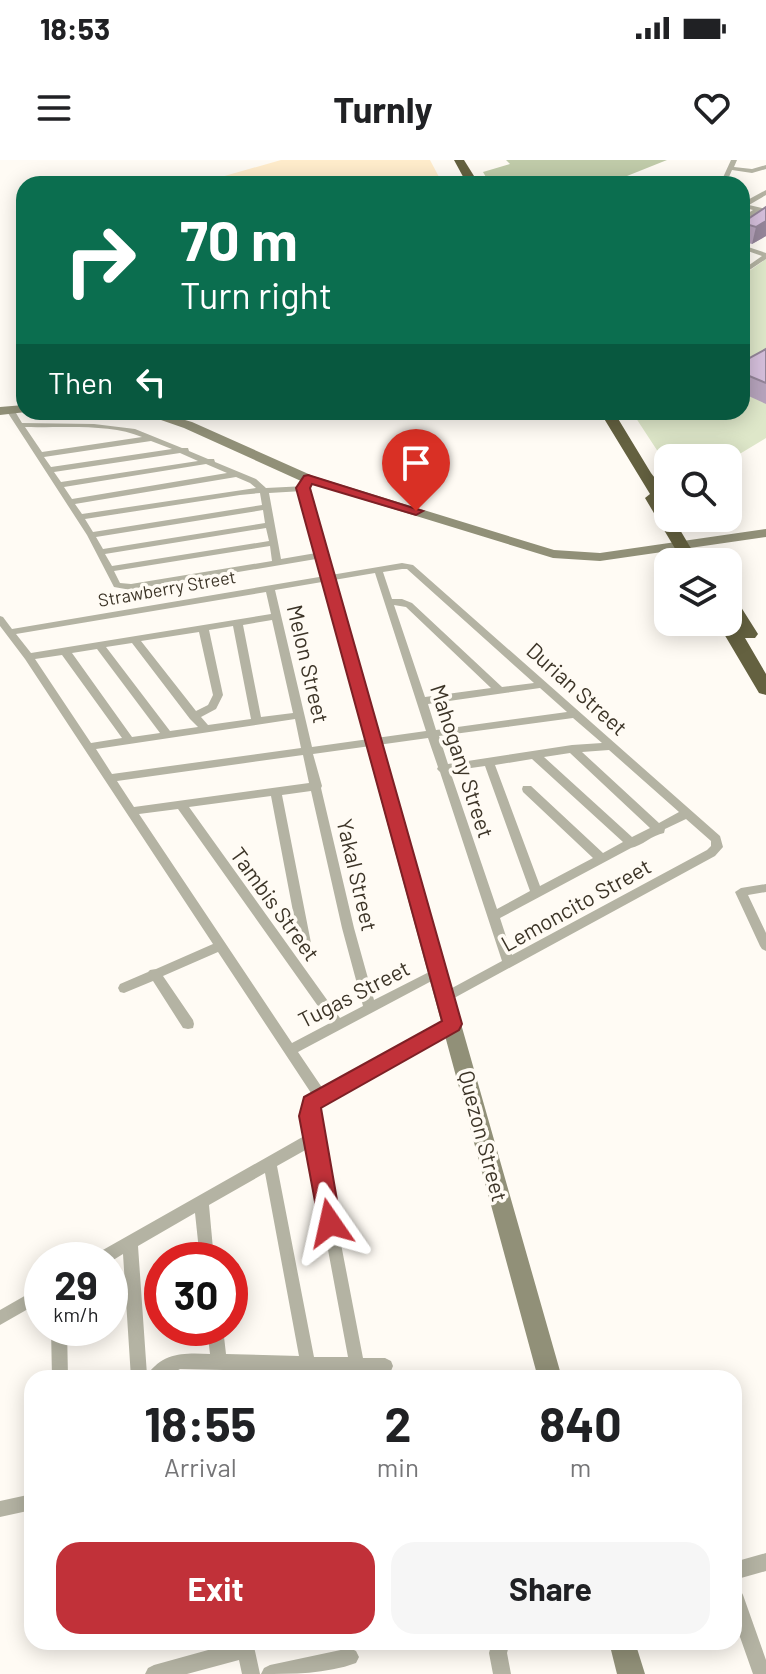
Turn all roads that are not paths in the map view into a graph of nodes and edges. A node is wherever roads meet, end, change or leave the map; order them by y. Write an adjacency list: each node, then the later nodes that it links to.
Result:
1 (734, 160): 3 (street)
2 (766, 167): 3 (street)
3 (731, 168): 4 (street)
4 (727, 176)
5 (5, 410): 8 (street)
6 (171, 420): 16 (street)
7 (612, 420): 15 (highway)
8 (20, 425): 9 (street); 11 (street)
9 (156, 438): 10 (street); 11 (street)
10 (185, 450): 12 (street); 13 (street)
11 (40, 455): 13 (street)
12 (211, 461): 14 (street); 17 (street)
13 (50, 470): 17 (street)
14 (238, 474): 19 (street); 20 (street)
15 (644, 475): 18 (highway); 28 (highway)
16 (306, 483): 19 (street); 28 (street); 32 (street, Quezon Street)
17 (59, 485): 20 (street)
18 (654, 488)
19 (264, 491): 21 (street); 22 (street)
20 (69, 502): 22 (street)
21 (266, 507): 23 (street); 26 (street)
22 (79, 517): 26 (street)
23 (269, 525): 27 (street); 31 (street)
24 (681, 532): 28 (highway)
25 (766, 533): 28 (street)
26 (91, 535): 31 (street)
27 (273, 543): 33 (street); 35 (street)
28 (686, 544): 29 (highway); 30 (highway)
29 (687, 548)
30 (690, 548)
31 (100, 552): 35 (street)
32 (322, 555): 33 (street); 37 (street, Quezon Street)
33 (277, 562): 35 (street)
34 (413, 568): 36 (street, Strawberry Street); 52 (street, Durian Street)
35 (108, 569)
36 (378, 570): 37 (street, Strawberry Street); 39 (street, Mahogany Street)
37 (328, 578): 38 (street, Strawberry Street); 64 (street, Quezon Street)
38 (270, 588): 40 (street, Melon Street); 45 (street, Strawberry Street)
39 (389, 602): 54 (street); 55 (street, Mahogany Street)
40 (276, 616): 42 (street); 57 (street, Melon Street)
41 (0, 619): 45 (street)
42 (237, 621): 44 (street); 59 (street)
43 (742, 623): 51 (highway)
44 (203, 627): 47 (street); 58 (street)
45 (10, 632): 50 (street)
46 (734, 636): 53 (highway)
47 (134, 639): 48 (street); 58 (street)
48 (99, 645): 49 (street); 61 (street)
49 (65, 651): 50 (street); 63 (street)
50 (29, 657): 66 (street)
51 (766, 662)
52 (542, 685): 54 (street); 56 (street, Durian Street)
53 (766, 689)
54 (499, 690): 55 (street)
55 (421, 701): 62 (street, Mahogany Street)
56 (576, 714): 62 (street); 65 (street, Durian Street)
57 (300, 715): 59 (street); 68 (street, Melon Street)
58 (194, 717): 60 (street)
59 (257, 722): 60 (street)
60 (204, 728): 61 (street)
61 (167, 734): 63 (street)
62 (431, 734): 64 (street); 71 (street, Mahogany Street)
63 (128, 739): 66 (street)
64 (373, 740): 68 (street); 91 (street, Quezon Street)
65 (612, 746): 67 (street); 78 (street, Durian Street)
66 (88, 747): 72 (street)
67 (572, 749): 69 (street); 79 (street)
68 (308, 750): 72 (street); 73 (street, Yakal Street)
69 (535, 755): 70 (street); 81 (street)
70 (488, 761): 71 (street); 84 (street)
71 (442, 769): 85 (street, Mahogany Street)
72 (109, 778): 77 (street)
73 (317, 786): 75 (street); 94 (street, Yakal Street)
74 (527, 789): 82 (street)
75 (276, 791): 76 (street); 86 (street)
76 (181, 805): 77 (street); 97 (street, Tambis Street)
77 (131, 811): 87 (street)
78 (687, 813): 79 (street); 80 (street, Durian Street)
79 (660, 830): 81 (street)
80 (716, 839): 89 (street, Lemoncito Street)
81 (632, 844): 82 (street)
82 (602, 859): 84 (street)
83 (766, 888): 88 (street)
84 (537, 893): 85 (street)
85 (493, 916): 89 (street, Mahogany Street)
86 (305, 943)
87 (220, 946): 90 (street); 98 (street)
88 (766, 946)
89 (509, 964): 93 (street, Lemoncito Street)
90 (154, 973): 92 (street); 95 (street)
91 (437, 973): 93 (street, Quezon Street); 94 (street, Tugas Street)
92 (124, 988)
93 (445, 998): 96 (street, Quezon Street)
94 (370, 1008): 97 (street, Tugas Street)
95 (188, 1024)
96 (453, 1024): 99 (street); 116 (street, Quezon Street)
97 (338, 1025): 98 (street, Tugas Street)
98 (290, 1050): 99 (street)
99 (321, 1097): 100 (street)
100 (313, 1138): 101 (street); 111 (street)
101 (270, 1164): 102 (street); 110 (street)
102 (201, 1201): 103 (street); 104 (street)
103 (130, 1242): 114 (street)
104 (205, 1242)
105 (24, 1304): 106 (street)
106 (0, 1318)
107 (59, 1346): 113 (street)
108 (217, 1346): 109 (street)
109 (219, 1363): 110 (street); 115 (street)
110 (308, 1365): 111 (street)
111 (357, 1366): 112 (street)
112 (385, 1366)
113 (60, 1370)
114 (138, 1370)
115 (161, 1370)
116 (548, 1370)
117 (24, 1504): 118 (street)
118 (0, 1509)
119 (766, 1562): 120 (street)
120 (742, 1569)
121 (742, 1614): 127 (street)
122 (233, 1650): 128 (street)
123 (247, 1650): 129 (street)
124 (499, 1650): 131 (street)
125 (624, 1650): 132 (street)
126 (350, 1657): 130 (street)
127 (762, 1661)
128 (155, 1674)
129 (251, 1674)
130 (270, 1674)
131 (502, 1674)
132 (631, 1674)

